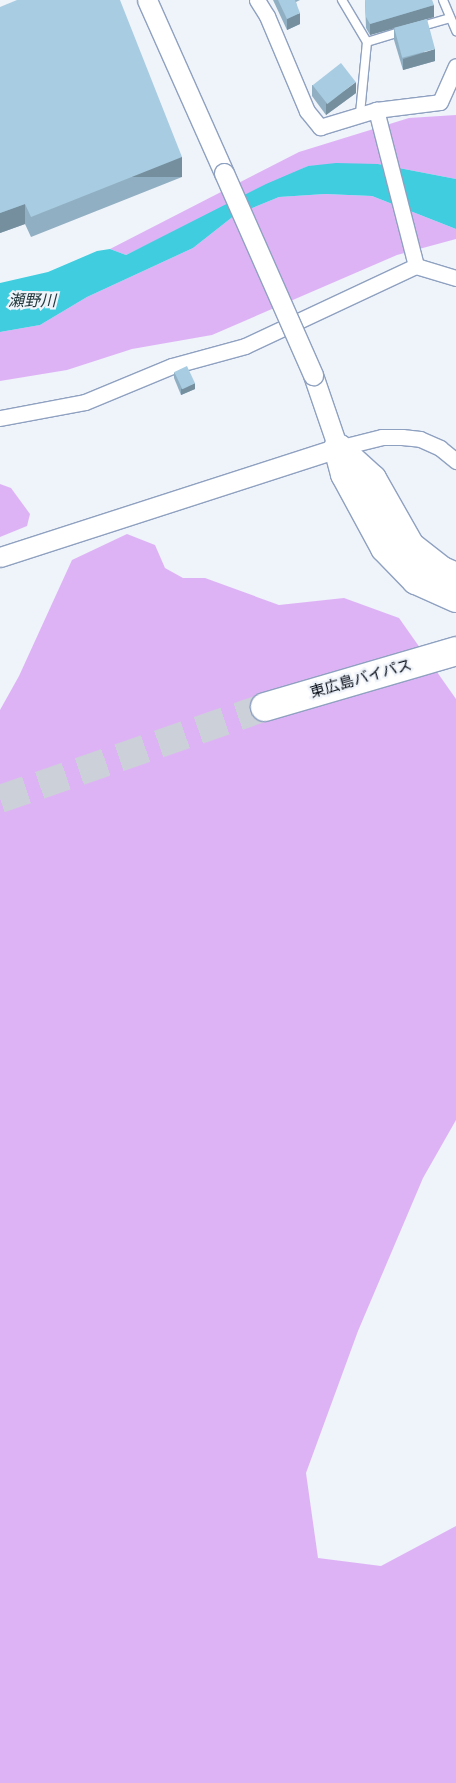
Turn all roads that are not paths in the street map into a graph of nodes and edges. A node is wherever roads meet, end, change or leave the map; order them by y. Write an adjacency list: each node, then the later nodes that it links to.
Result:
1 (147, 0): 14 (street, bridge)
2 (257, 0): 9 (street)
3 (342, 0): 7 (lane)
4 (443, 0): 5 (lane)
5 (450, 18): 6 (lane); 7 (lane)
6 (456, 31)
7 (366, 42): 9 (lane)
8 (456, 66): 10 (street)
9 (360, 114): 10 (street)
10 (377, 114): 11 (street)
11 (414, 261): 12 (street); 13 (street)
12 (456, 278)
13 (0, 418)
14 (338, 448): 15 (street); 16 (street); 17 (highway); 18 (highway)
15 (456, 461)
16 (0, 557)
17 (456, 577)
18 (456, 598)
19 (456, 651): 20 (highway, 東広島バイパス)
20 (265, 707)

